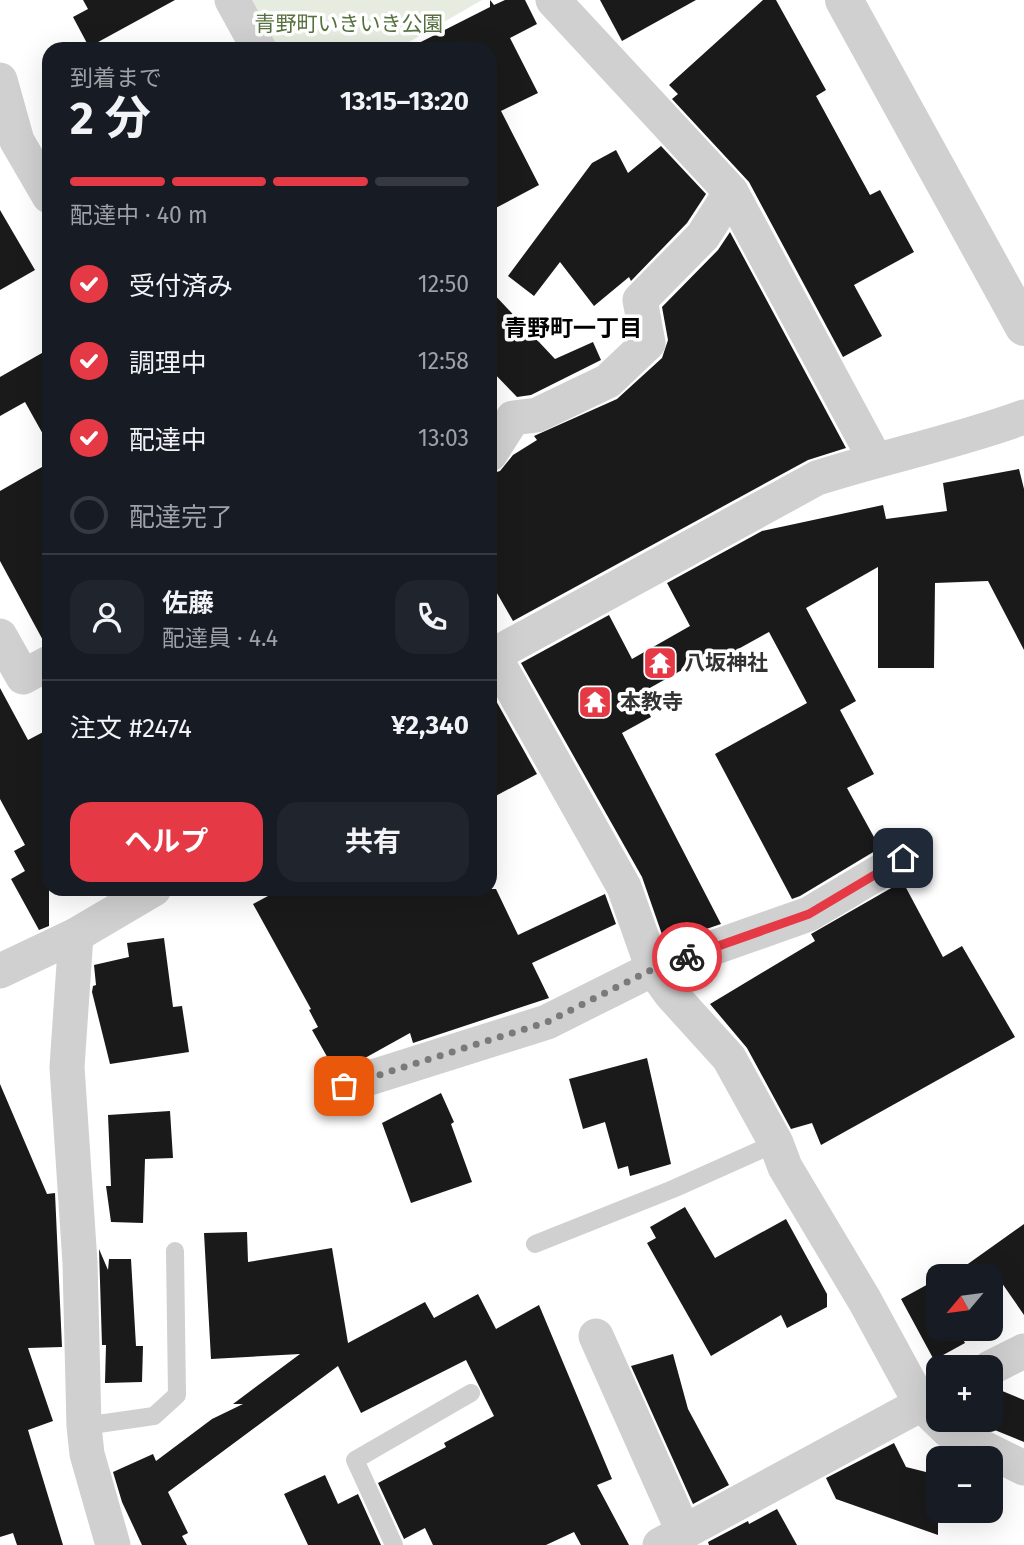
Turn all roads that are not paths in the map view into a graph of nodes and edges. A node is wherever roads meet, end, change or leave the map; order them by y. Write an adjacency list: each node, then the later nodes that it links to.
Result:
1 (232, 0): 4 (street)
2 (553, 0): 8 (street)
3 (844, 0): 9 (street)
4 (255, 42)
5 (0, 80): 6 (street)
6 (8, 145): 7 (street)
7 (42, 187)
8 (731, 192): 11 (street); 12 (street)
9 (1024, 327)
10 (1024, 417): 12 (street)
11 (497, 443)
12 (875, 459): 14 (street)
13 (0, 635): 16 (street)
14 (497, 651)
15 (497, 665): 20 (street)
16 (42, 667)
17 (903, 858): 20 (street)
18 (142, 896): 19 (street)
19 (76, 935): 21 (street); 32 (street)
20 (653, 969): 22 (street); 23 (street)
21 (0, 971)
22 (344, 1086)
23 (776, 1143): 24 (lane); 30 (street)
24 (535, 1244)
25 (175, 1251): 32 (lane)
26 (596, 1336): 35 (street)
27 (1024, 1350): 28 (street)
28 (1003, 1361)
29 (471, 1393): 37 (lane)
30 (926, 1394)
31 (926, 1401): 35 (street)
32 (84, 1426): 36 (street)
33 (951, 1432): 34 (street)
34 (1024, 1468)
35 (672, 1539)
36 (113, 1545)
37 (394, 1545)

